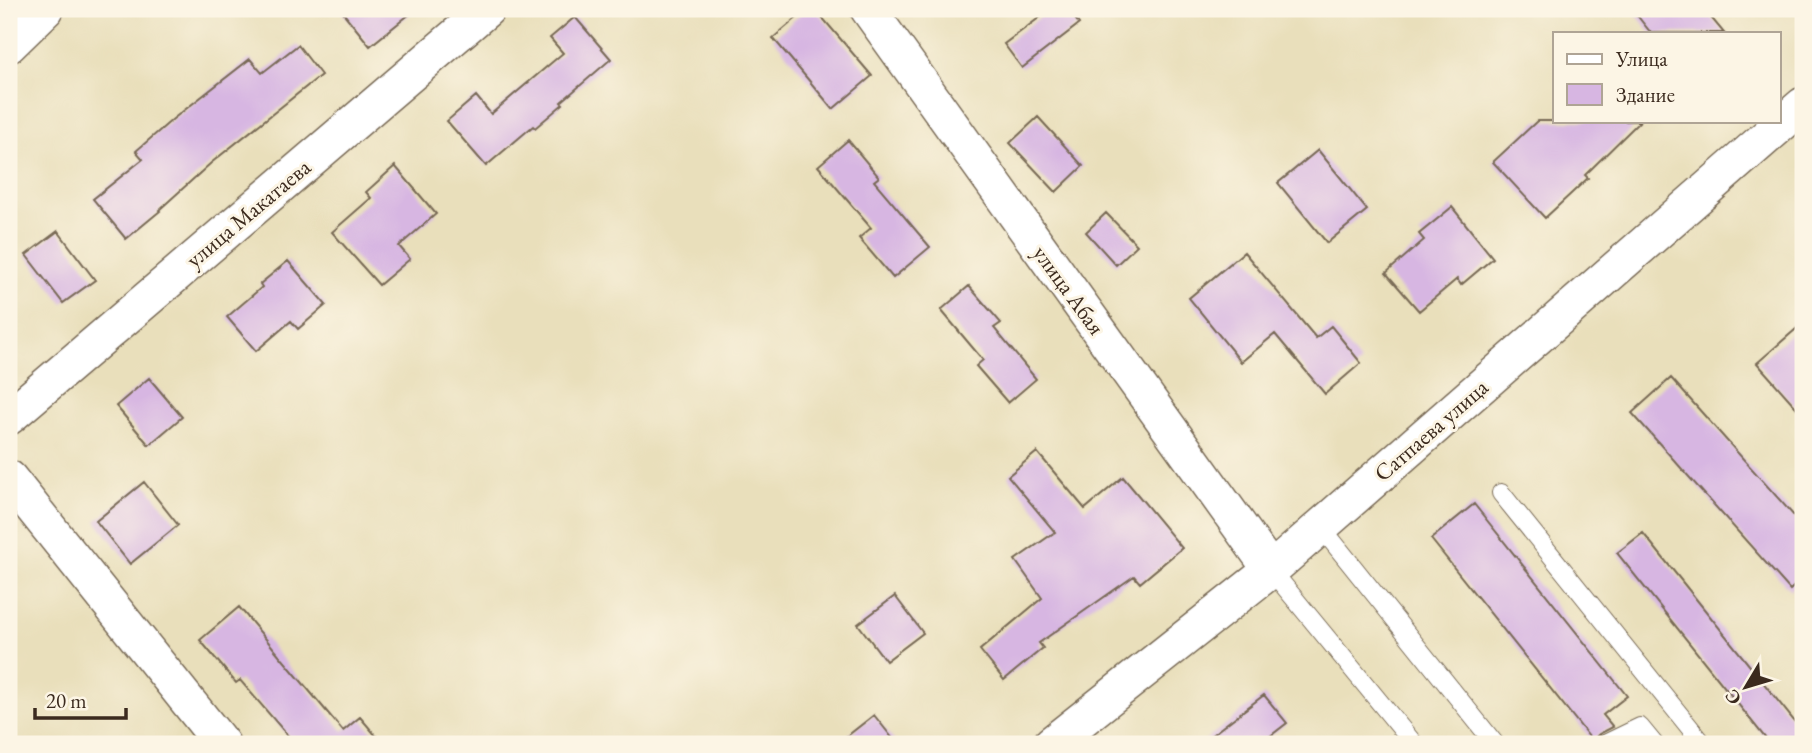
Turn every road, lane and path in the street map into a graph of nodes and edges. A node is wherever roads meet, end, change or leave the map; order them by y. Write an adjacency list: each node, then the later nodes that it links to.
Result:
1 (46, 9): 4 (street)
2 (487, 9): 6 (street, улица Макатаева)
3 (868, 9): 10 (street, улица Абая)
4 (9, 45)
5 (1803, 105): 9 (street, Сатпаева улица)
6 (9, 417)
7 (9, 478): 11 (street)
8 (1501, 494): 17 (lane)
9 (1321, 527): 10 (street, Сатпаева улица); 14 (lane)
10 (1271, 570): 12 (street, Сатпаева улица); 13 (lane)
11 (222, 744)
12 (1051, 744)
13 (1414, 744)
14 (1495, 744)
15 (1605, 744): 16 (lane)
16 (1654, 744)
17 (1703, 744)

